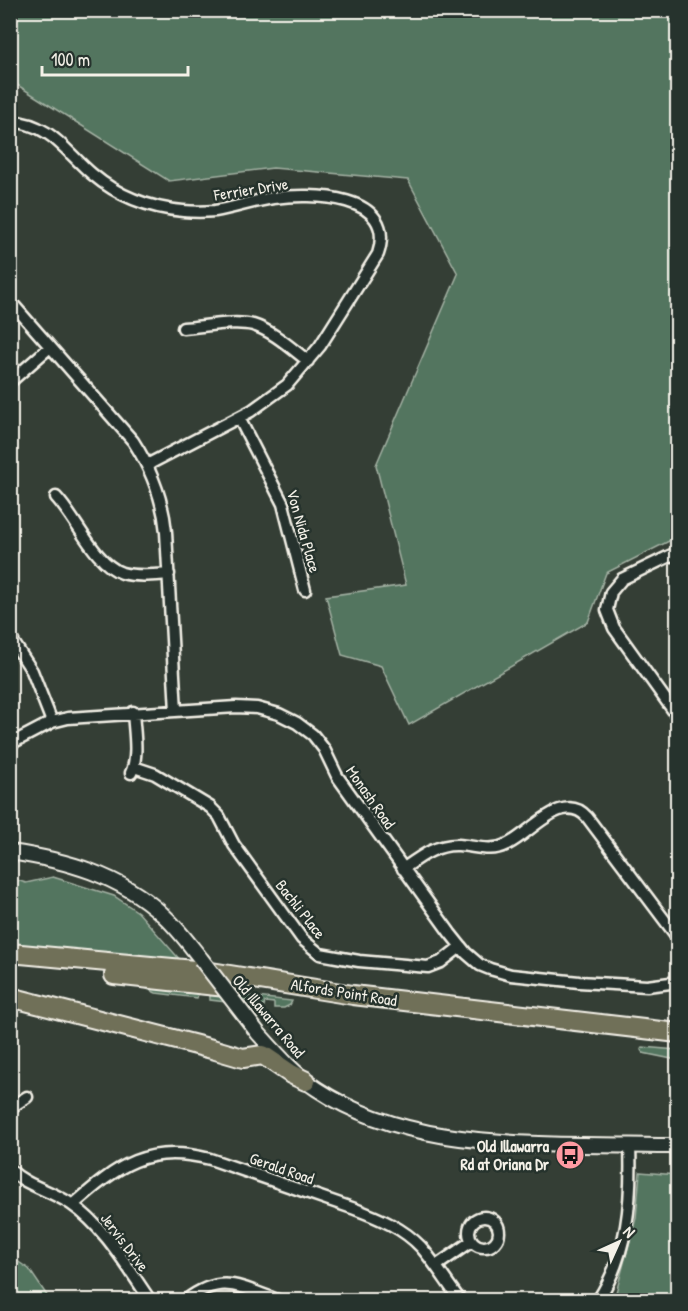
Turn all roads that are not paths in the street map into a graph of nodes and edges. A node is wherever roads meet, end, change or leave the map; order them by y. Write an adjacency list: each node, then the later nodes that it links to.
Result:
1 (10, 121): 5 (street, Ferrier Drive)
2 (10, 301): 4 (street)
3 (183, 328): 5 (street)
4 (50, 347): 6 (street); 8 (street)
5 (308, 361): 7 (street, Ferrier Drive)
6 (10, 382)
7 (239, 418): 8 (street, Ferrier Drive); 12 (street, Von Nida Place)
8 (147, 465): 11 (street)
9 (56, 497): 11 (street)
10 (678, 552): 16 (street)
11 (169, 574): 14 (street)
12 (305, 590)
13 (10, 637): 17 (street)
14 (176, 711): 15 (street, Monash Road); 20 (street, Monash Road)
15 (133, 712): 17 (street, Monash Road); 22 (street, Bachli Place)
16 (678, 717)
17 (52, 722): 18 (street, Monash Road)
18 (10, 744)
19 (10, 852): 29 (street, Old Illawarra Road, bridge)
20 (403, 869): 21 (street); 22 (street, Monash Road)
21 (678, 938)
22 (460, 947): 25 (street, Monash Road)
23 (10, 953): 27 (highway, Alfords Point Road)
24 (10, 964): 28 (highway, Alfords Point Road)
25 (678, 982)
26 (10, 997): 29 (highway)
27 (678, 1033)
28 (678, 1044)
29 (306, 1081): 32 (street, Old Illawarra Road)
30 (27, 1097): 31 (street)
31 (10, 1108)
32 (630, 1146): 33 (street, Old Illawarra Road); 42 (street)
33 (678, 1146)
34 (10, 1170): 35 (street, Jervis Drive)
35 (73, 1205): 37 (street, Gerald Road); 38 (street, Jervis Drive)
36 (472, 1241): 37 (street)
37 (436, 1266): 41 (street, Gerald Road)
38 (150, 1300)
39 (186, 1300): 40 (street)
40 (278, 1300)
41 (460, 1300)
42 (598, 1300)

